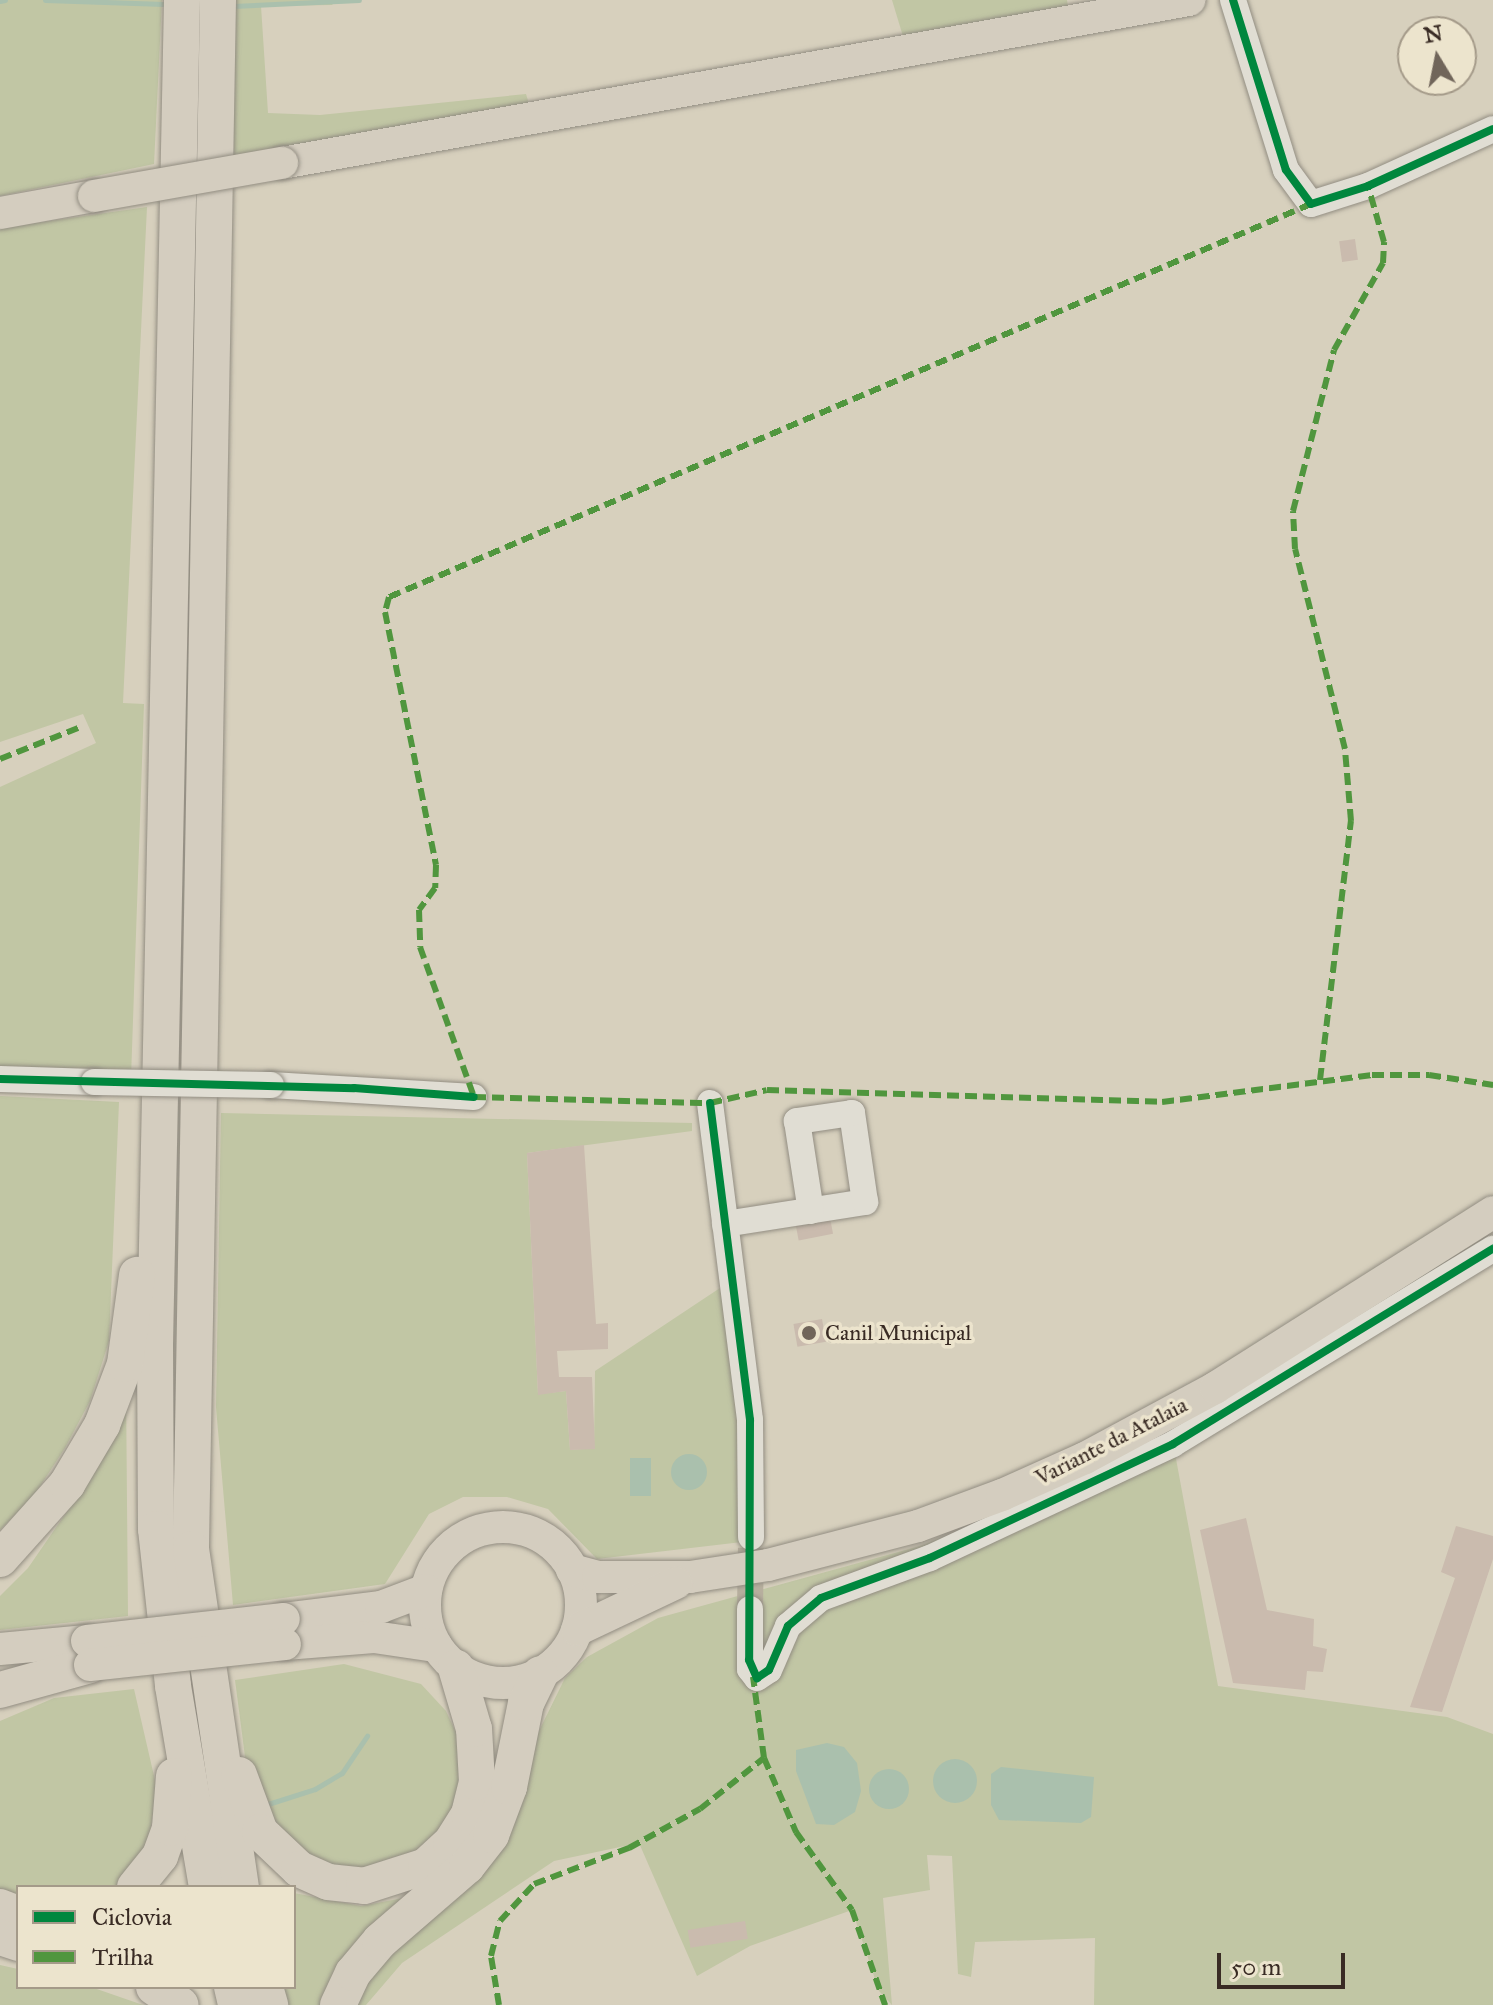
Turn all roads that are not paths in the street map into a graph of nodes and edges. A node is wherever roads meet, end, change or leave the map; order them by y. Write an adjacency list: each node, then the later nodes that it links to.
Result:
1 (182, 0): 10 (highway)
2 (218, 0): 15 (highway)
3 (1189, 0): 6 (main road, bridge)
4 (1233, 0): 5 (street)
5 (1493, 129)
6 (0, 213)
7 (0, 1079): 8 (street, bridge)
8 (474, 1097)
9 (710, 1103): 13 (street)
10 (160, 1115): 17 (highway); 29 (highway)
11 (811, 1211): 13 (street)
12 (1493, 1212): 19 (main road, Variante da Atalaia)
13 (725, 1224): 16 (street)
14 (1493, 1249): 21 (street)
15 (193, 1424): 26 (highway); 33 (highway)
16 (751, 1537)
17 (0, 1559)
18 (572, 1570): 19 (main road, Variante da Atalaia); 20 (main road); 22 (main road)
19 (690, 1577): 22 (main road, Variante da Atalaia)
20 (426, 1590): 23 (main road); 26 (main road)
21 (750, 1609)
22 (577, 1630): 28 (main road, Variante da Atalaia)
23 (284, 1632): 25 (main road, bridge); 26 (main road)
24 (0, 1649): 25 (main road)
25 (88, 1653): 27 (main road); 30 (highway)
26 (446, 1657): 28 (main road)
27 (0, 1673)
28 (540, 1674): 36 (highway)
29 (173, 1686): 31 (highway); 32 (highway)
30 (0, 1690)
31 (137, 1885)
32 (207, 1885)
33 (241, 1885)
34 (157, 1989): 35 (highway)
35 (181, 2005)
36 (338, 2005)

